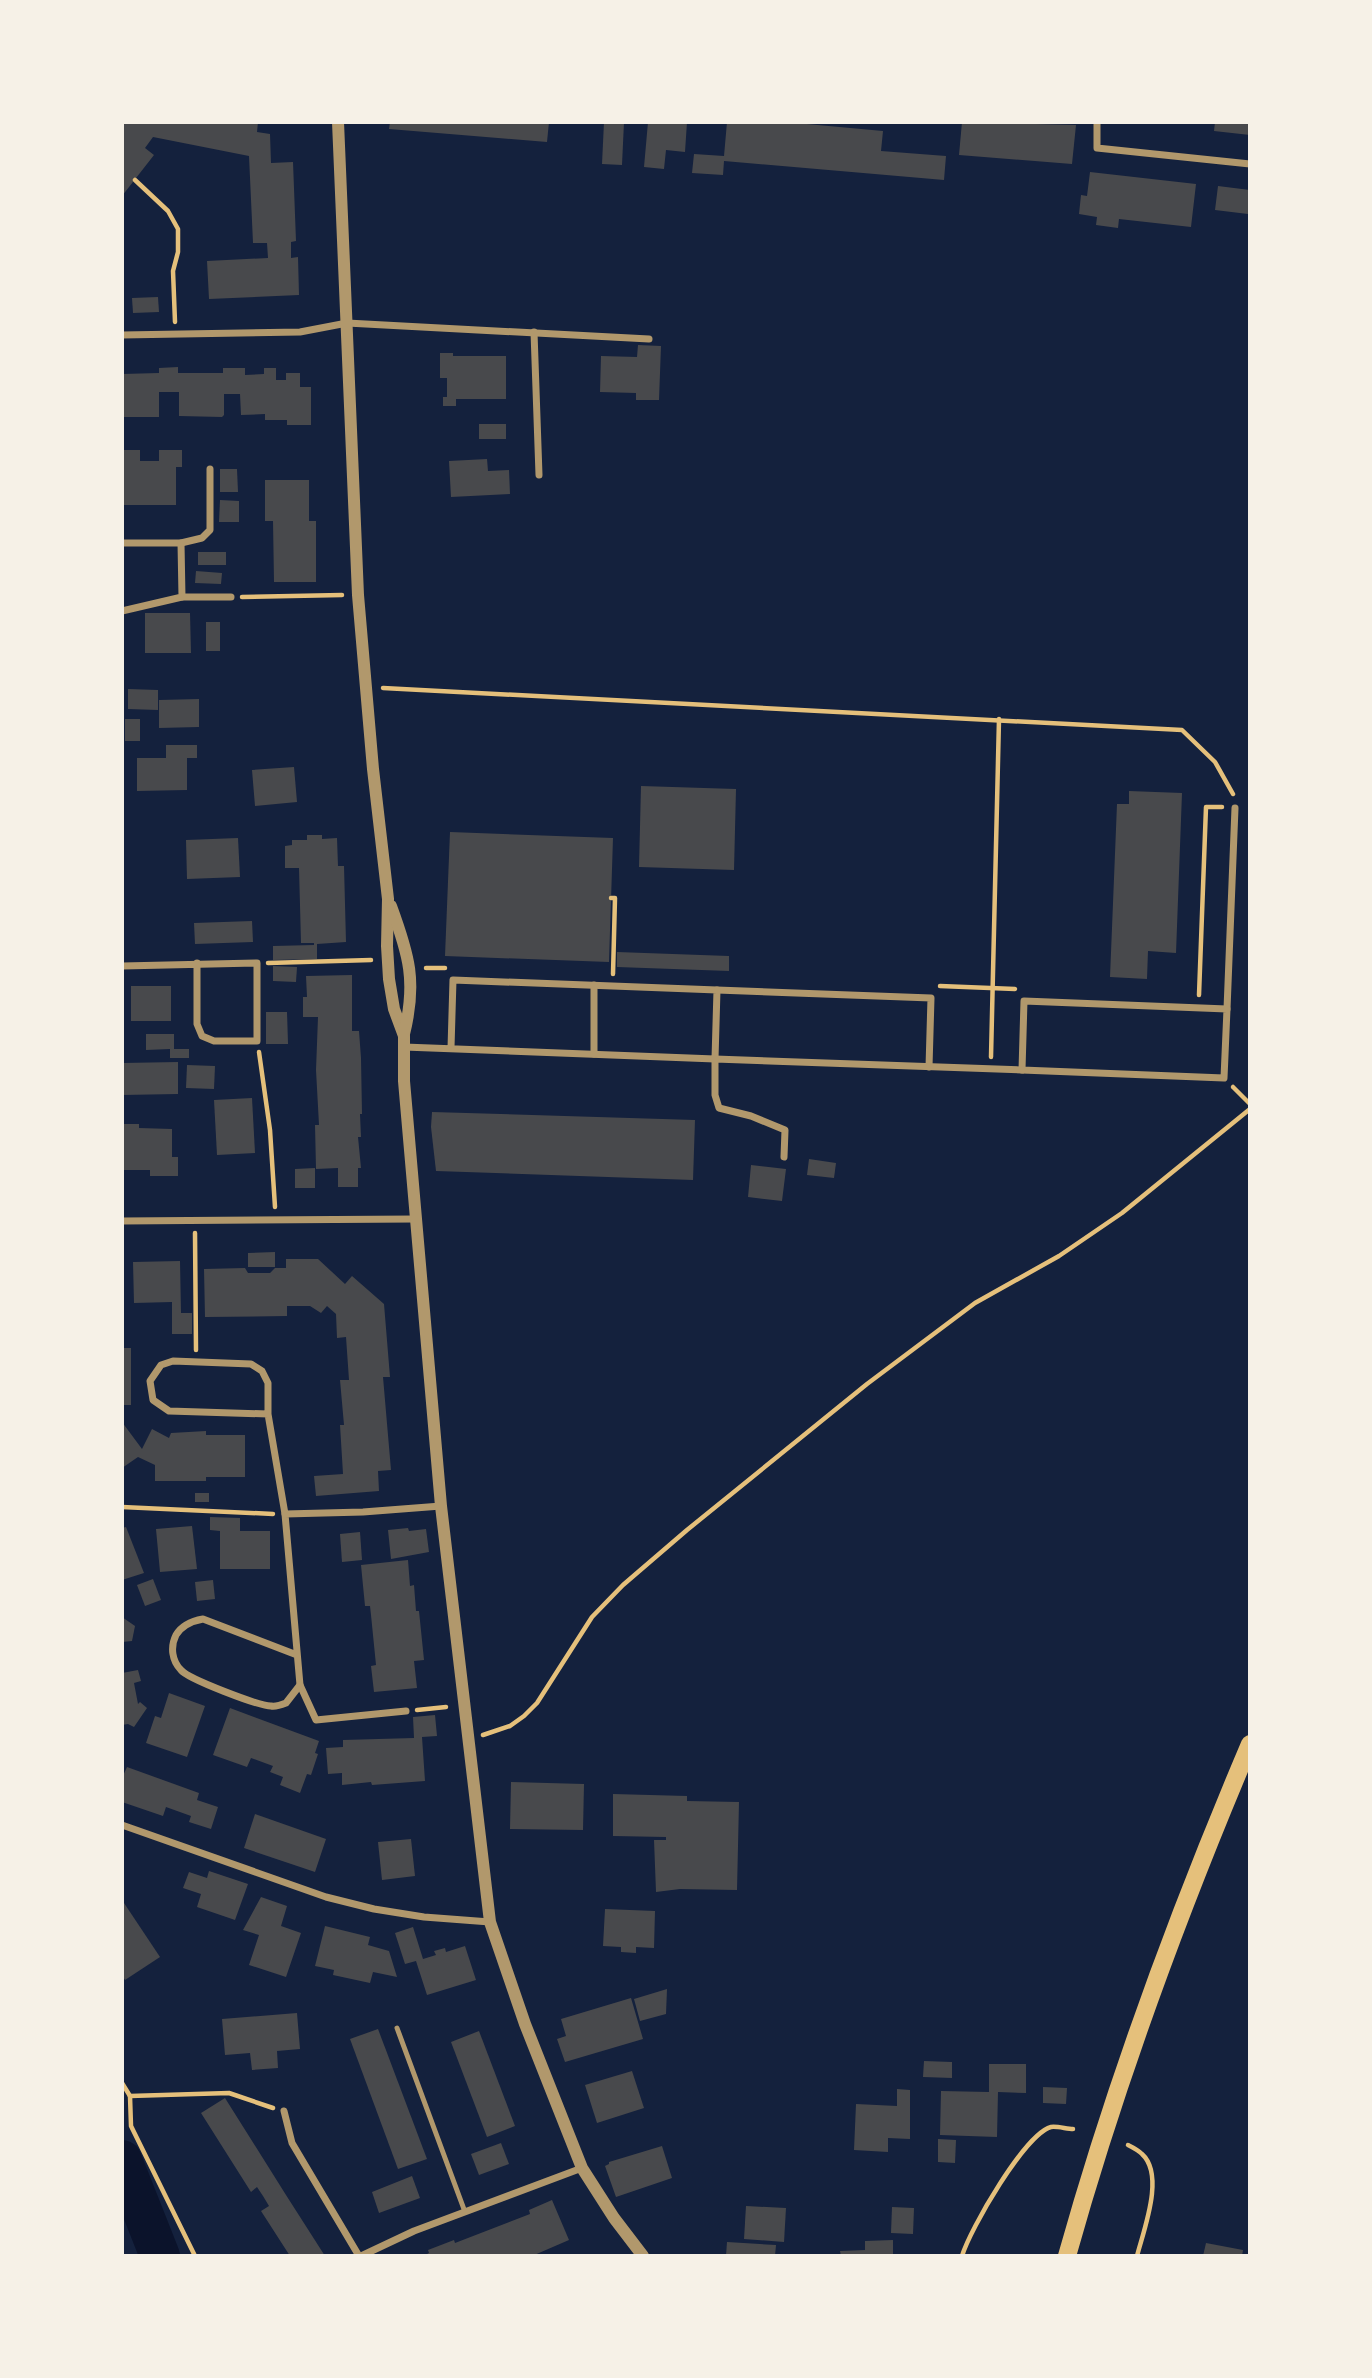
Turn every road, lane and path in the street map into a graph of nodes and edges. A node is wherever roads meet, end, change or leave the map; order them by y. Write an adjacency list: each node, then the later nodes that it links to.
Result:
1 (338, 122): 5 (street)
2 (1097, 122): 3 (street)
3 (1250, 164)
4 (135, 180): 7 (path)
5 (347, 323): 6 (street); 7 (street); 14 (street)
6 (534, 332): 9 (street); 11 (street)
7 (175, 334): 8 (street)
8 (122, 335)
9 (649, 339)
10 (210, 469): 13 (street)
11 (539, 475)
12 (122, 543): 13 (street)
13 (181, 543): 15 (street)
14 (358, 595): 16 (path); 18 (street)
15 (183, 597): 16 (street); 17 (street)
16 (231, 597)
17 (122, 611)
18 (366, 688): 19 (path); 22 (street)
19 (999, 719): 20 (path); 32 (path)
20 (1235, 808): 35 (path); 36 (street)
21 (611, 898): 29 (path)
22 (388, 899): 38 (street); 38 (street)
23 (371, 961): 25 (path)
24 (197, 963): 25 (street); 26 (street); 37 (street)
25 (257, 963): 37 (street)
26 (122, 966)
27 (425, 968): 28 (path)
28 (452, 969)
29 (626, 975)
30 (594, 985): 34 (street); 39 (street); 40 (street)
31 (938, 986): 32 (path)
32 (993, 988): 33 (path); 43 (path)
33 (1020, 989)
34 (717, 990): 41 (street); 42 (street)
35 (1185, 994)
36 (1227, 1009): 44 (street); 45 (street)
37 (257, 1041): 49 (path)
38 (404, 1042): 39 (street); 48 (street)
39 (451, 1048): 40 (street)
40 (594, 1054): 41 (street)
41 (715, 1059): 42 (street); 47 (street)
42 (929, 1067): 43 (street)
43 (990, 1069): 44 (street)
44 (1022, 1070): 45 (street)
45 (1224, 1078): 46 (path)
46 (1250, 1107): 61 (path)
47 (783, 1157)
48 (415, 1219): 49 (street); 54 (street)
49 (276, 1220): 51 (street)
50 (122, 1221): 51 (street)
51 (195, 1221): 52 (path)
52 (196, 1362): 53 (street); 53 (street)
53 (268, 1414): 56 (street)
54 (441, 1506): 56 (street); 64 (street)
55 (122, 1507): 56 (path)
56 (285, 1514): 57 (street)
57 (297, 1655): 58 (street); 58 (street)
58 (300, 1685): 60 (street)
59 (446, 1707): 60 (path)
60 (406, 1711)
61 (485, 1735)
62 (1250, 1744): 77 (main road)
63 (122, 1825): 64 (street)
64 (490, 1922): 71 (street)
65 (397, 2028): 72 (lane)
66 (122, 2083): 67 (path)
67 (130, 2096): 68 (path); 73 (path)
68 (284, 2111): 74 (street)
69 (1073, 2129): 76 (path)
70 (1128, 2144): 78 (path)
71 (582, 2168): 72 (street); 75 (street)
72 (465, 2212): 74 (street)
73 (195, 2256)
74 (360, 2256)
75 (643, 2256)
76 (962, 2256)
77 (1066, 2256)
78 (1138, 2256)

